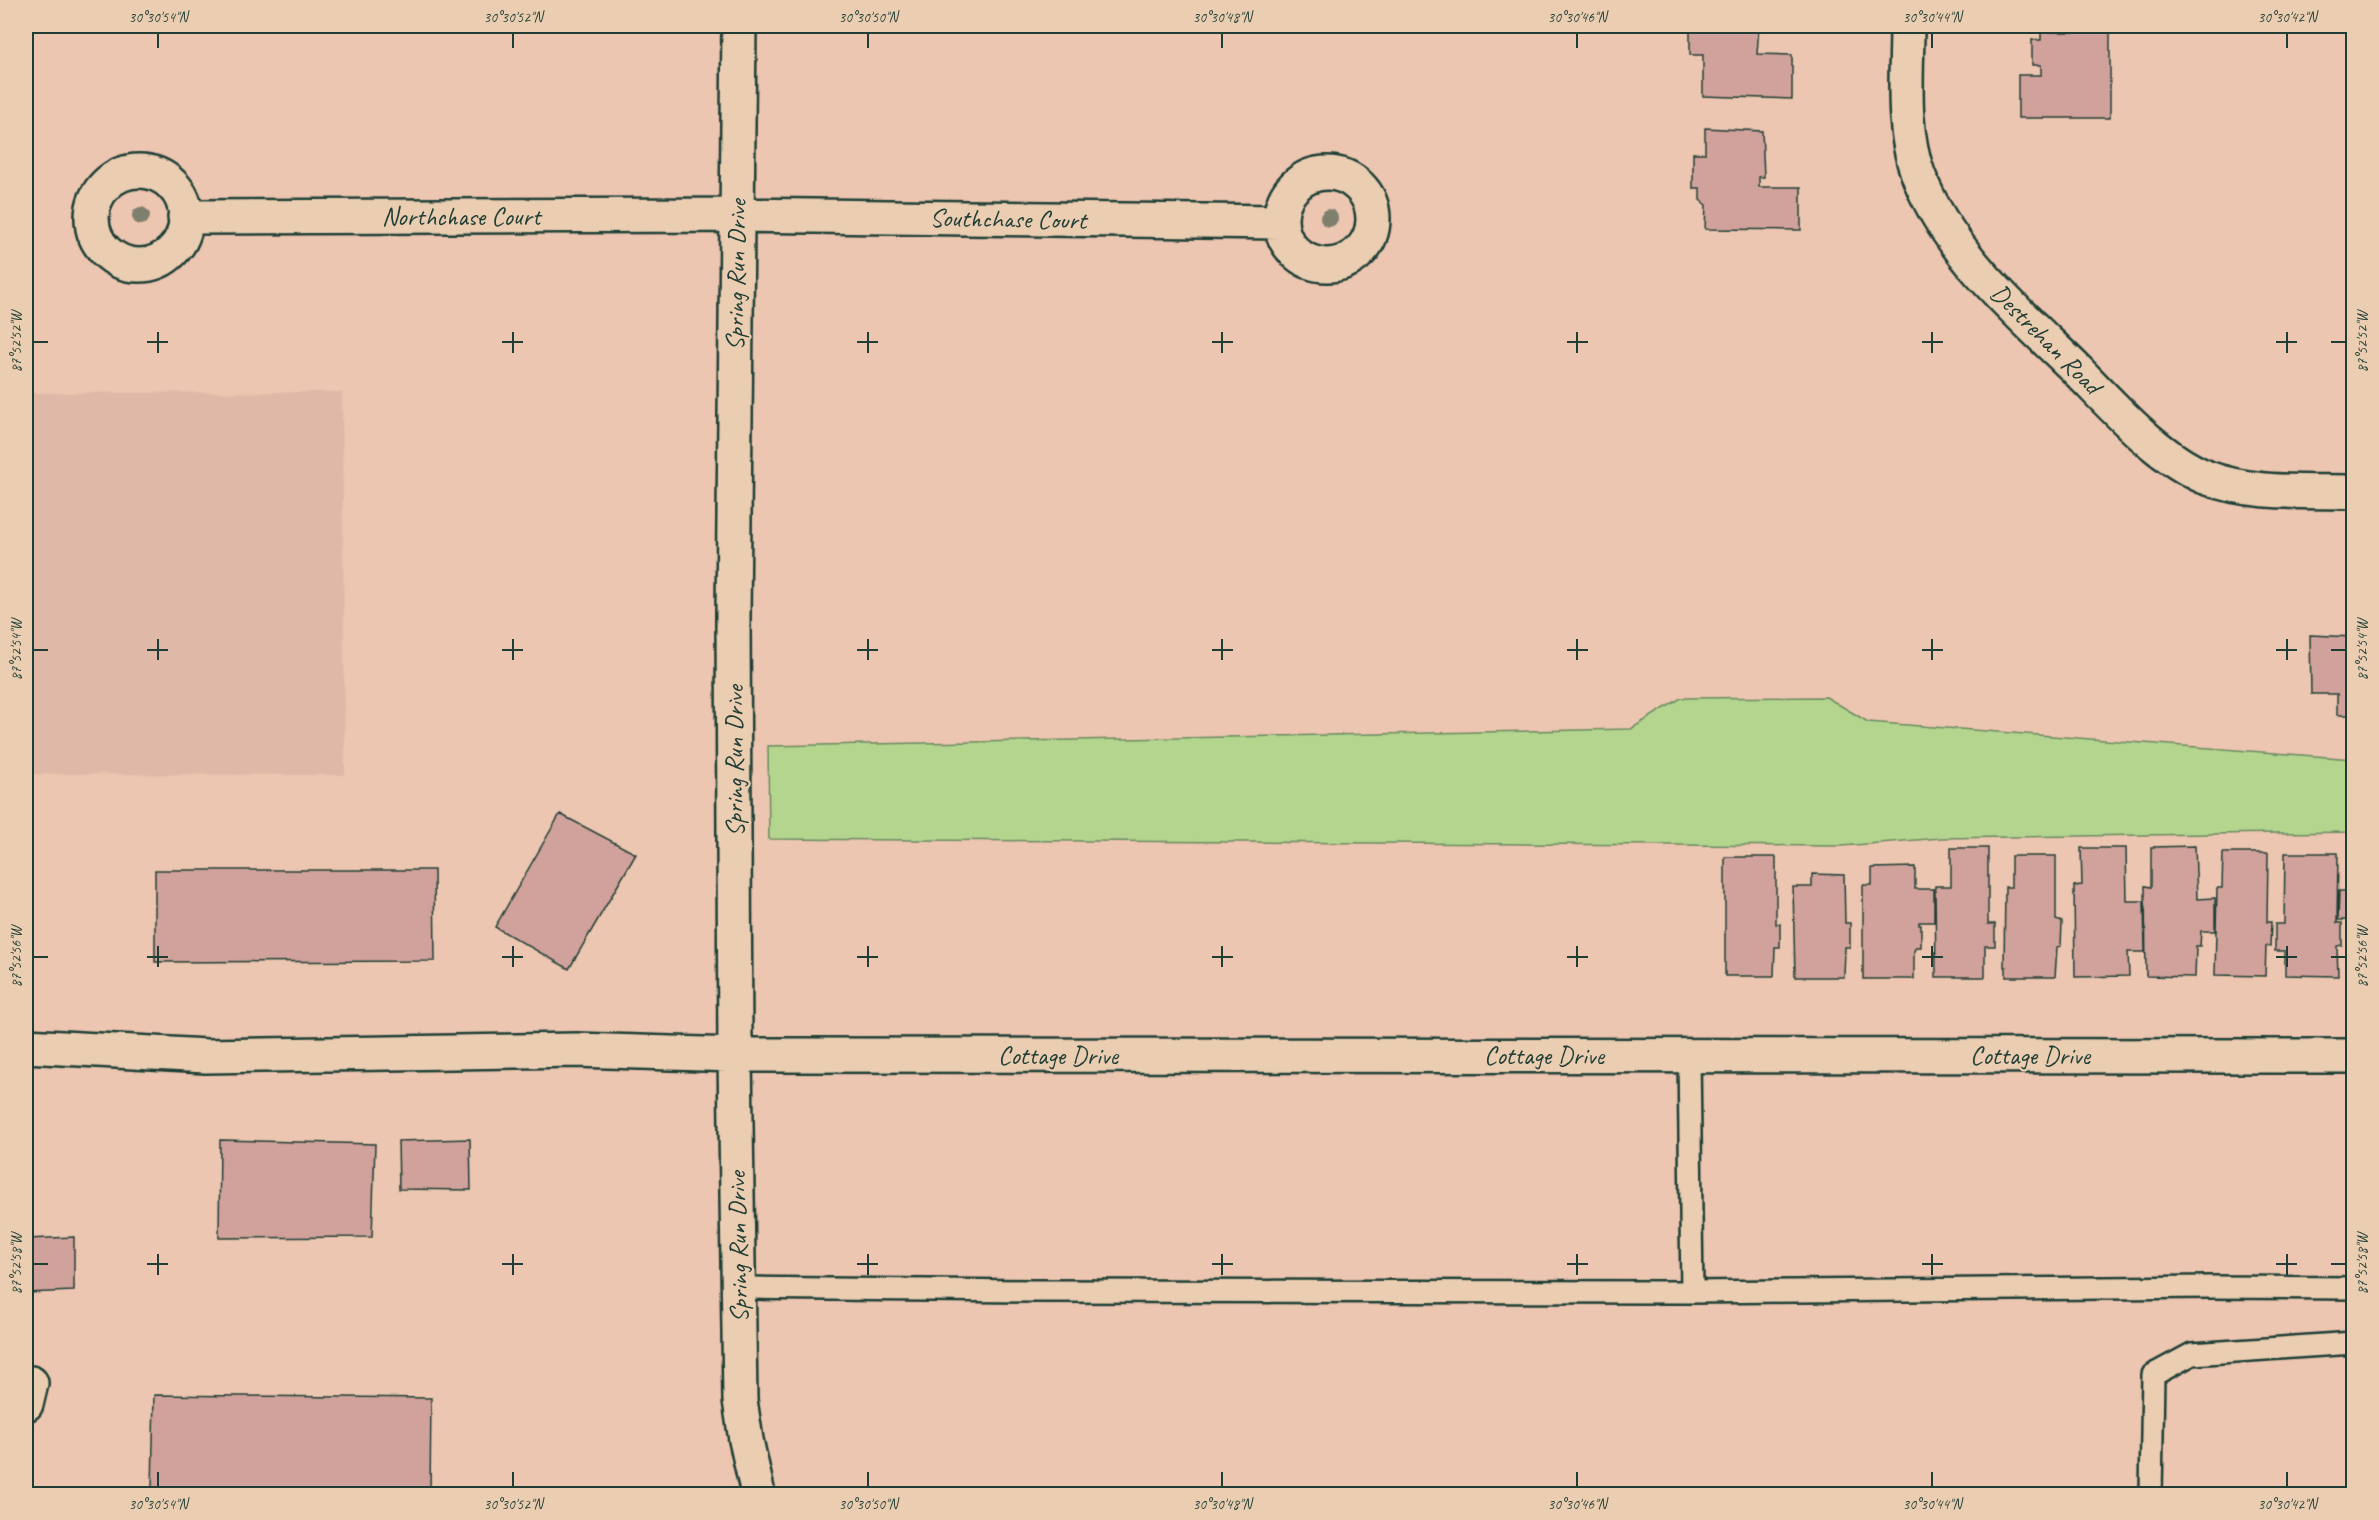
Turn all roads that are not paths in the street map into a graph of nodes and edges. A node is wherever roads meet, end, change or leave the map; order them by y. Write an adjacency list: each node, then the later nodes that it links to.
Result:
1 (739, 26): 3 (street, Spring Run Drive)
2 (1907, 26): 6 (street, Destrehan Road)
3 (736, 215): 4 (street, Northchase Court); 5 (street, Southchase Court); 8 (street, Spring Run Drive)
4 (185, 217)
5 (1281, 222)
6 (2354, 492)
7 (26, 1046): 8 (street, Cottage Drive)
8 (735, 1055): 9 (street, Cottage Drive); 11 (street, Spring Run Drive)
9 (1689, 1055): 10 (street, Cottage Drive); 13 (lane)
10 (2354, 1056)
11 (738, 1288): 13 (lane); 15 (street, Spring Run Drive)
12 (2354, 1288): 13 (lane)
13 (1692, 1292)
14 (2354, 1343): 16 (lane)
15 (758, 1494)
16 (2151, 1494)

